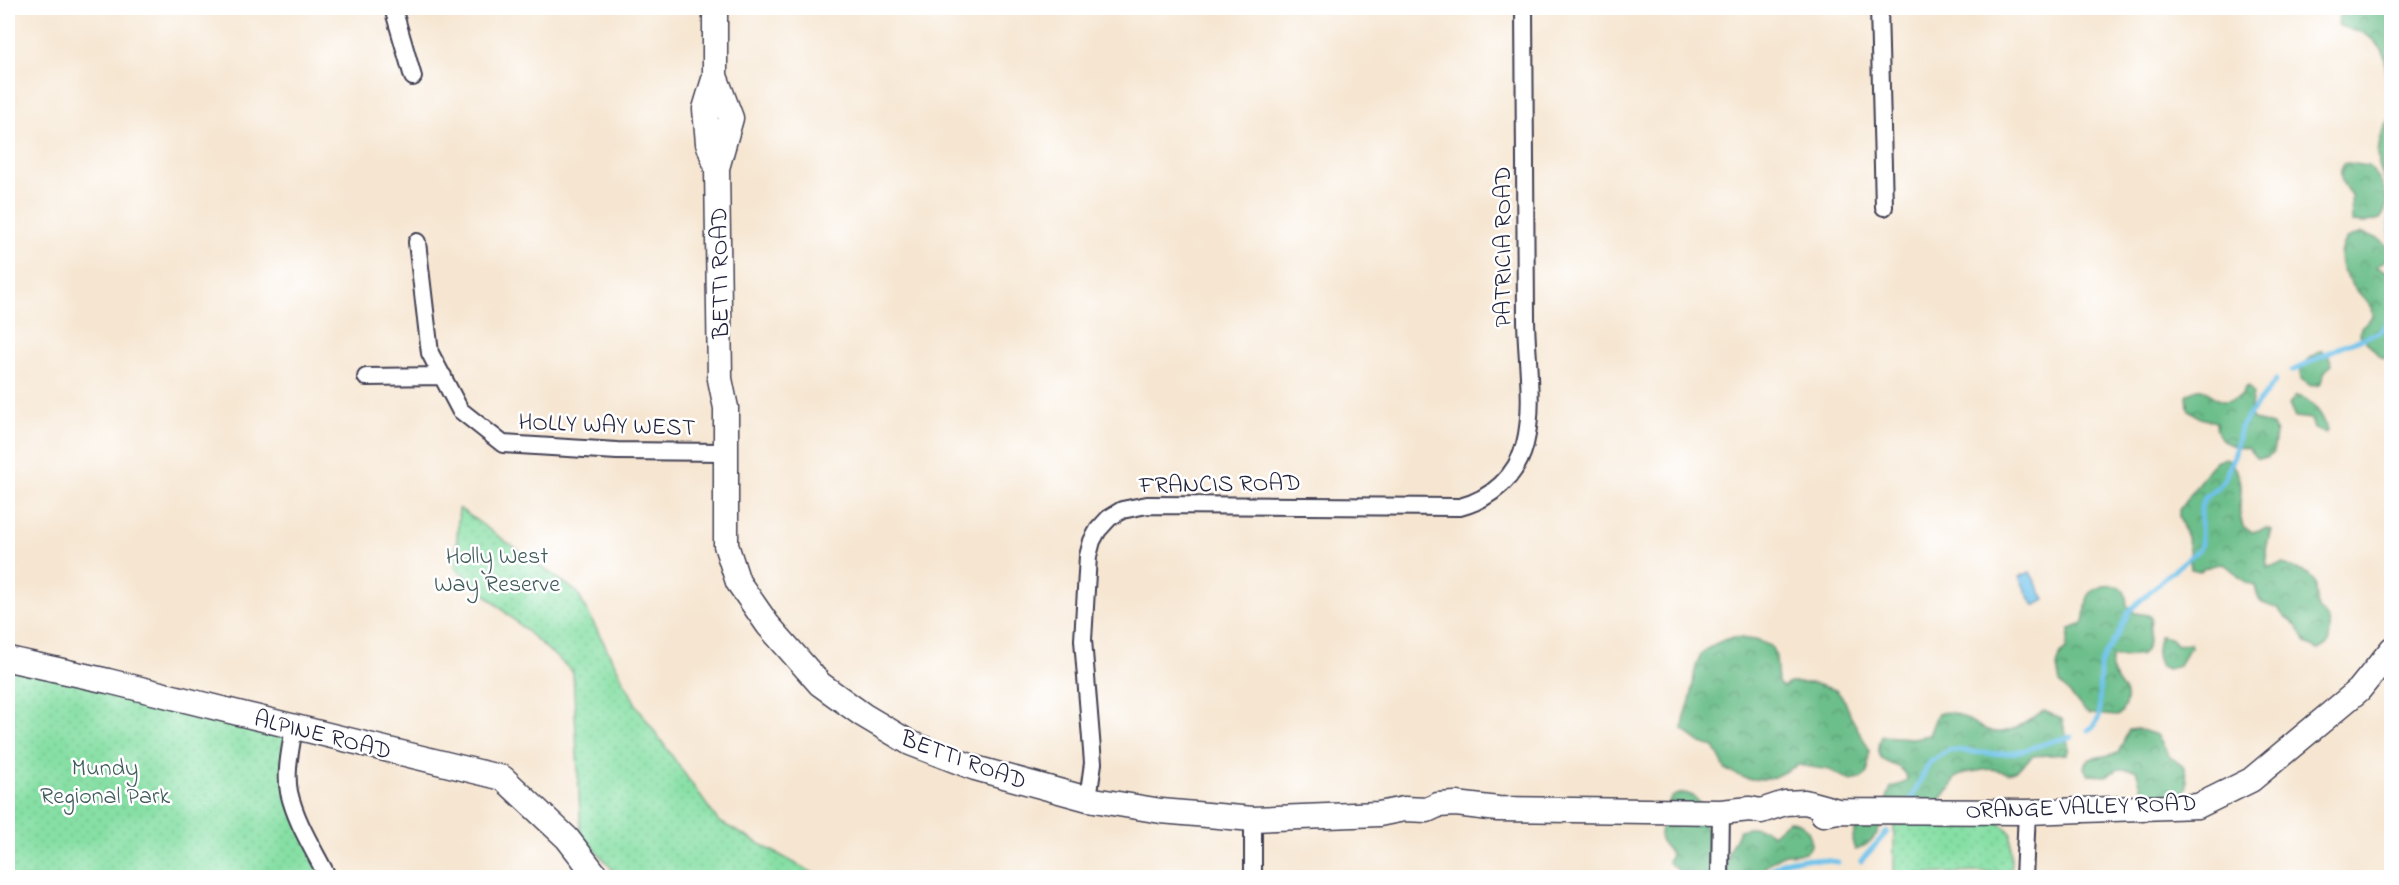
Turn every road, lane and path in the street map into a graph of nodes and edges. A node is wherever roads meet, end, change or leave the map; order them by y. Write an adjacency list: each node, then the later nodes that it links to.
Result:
1 (393, 8): 5 (street)
2 (715, 8): 10 (street, BETTI ROAD)
3 (1524, 8): 11 (street, PATRICIA ROAD)
4 (1880, 8): 6 (street)
5 (413, 77)
6 (1884, 207)
7 (417, 242): 9 (street, HOLLY WAY WEST)
8 (366, 376): 9 (street)
9 (442, 376): 10 (street, HOLLY WAY WEST)
10 (720, 452): 17 (street, BETTI ROAD)
11 (1506, 480): 17 (street, FRANCIS ROAD)
12 (2391, 649): 15 (street, ORANGE VALLEY ROAD)
13 (8, 659): 16 (street, ALPINE ROAD)
14 (2391, 676): 15 (street, ORANGE VALLEY ROAD)
15 (2359, 690): 19 (street, ORANGE VALLEY ROAD)
16 (294, 727): 21 (street); 22 (street, ALPINE ROAD)
17 (1088, 799): 20 (street, BETTI ROAD)
18 (1728, 812): 19 (street, ORANGE VALLEY ROAD); 20 (street, ORANGE VALLEY ROAD); 24 (street)
19 (2026, 812): 25 (street)
20 (1253, 819): 23 (street)
21 (328, 878)
22 (598, 878)
23 (1253, 878)
24 (1720, 878)
25 (2024, 878)

